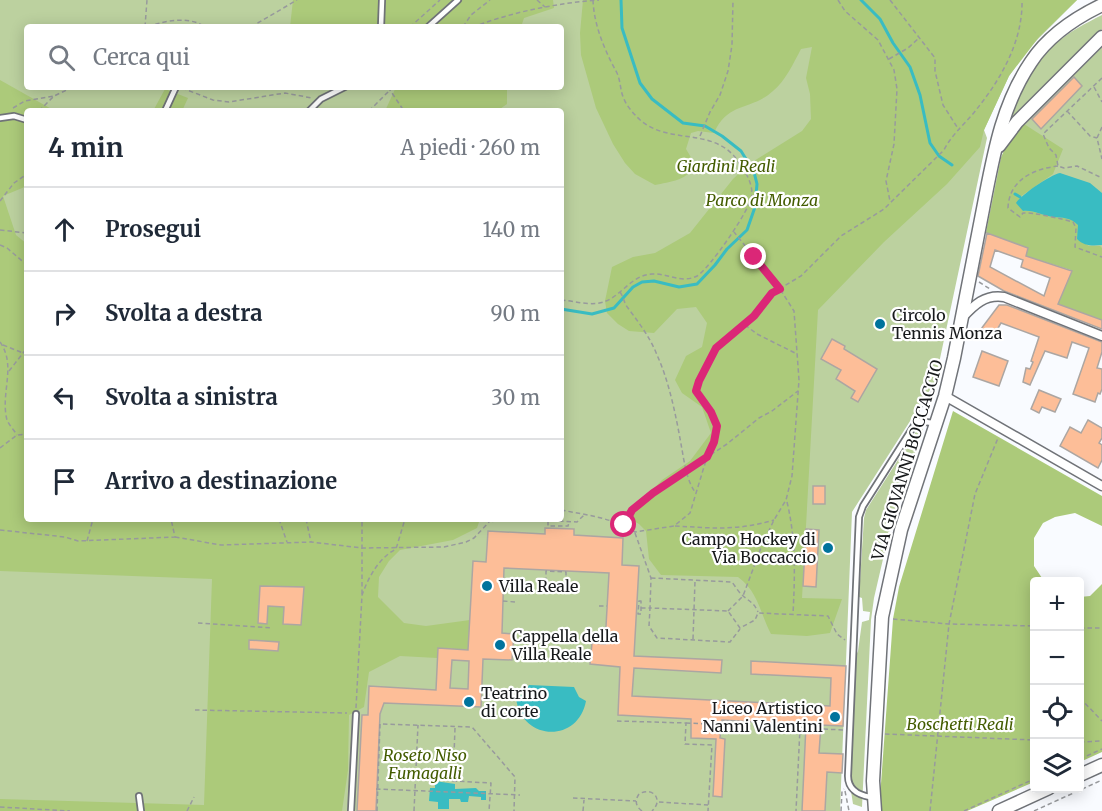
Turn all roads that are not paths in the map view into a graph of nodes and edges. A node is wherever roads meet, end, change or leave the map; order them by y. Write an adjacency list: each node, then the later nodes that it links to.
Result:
1 (382, 0): 4 (lane)
2 (458, 0): 5 (lane)
3 (1102, 5): 13 (main road, VIA GIOVANNI BOCCACCIO)
4 (381, 24)
5 (431, 24)
6 (1102, 37): 13 (main road, VIA GIOVANNI BOCCACCIO)
7 (176, 90): 9 (lane)
8 (339, 90): 10 (lane)
9 (166, 108)
10 (312, 108)
11 (1, 118): 12 (lane)
12 (24, 119)
13 (994, 152): 14 (main road, VIA GIOVANNI BOCCACCIO)
14 (962, 318): 15 (street); 16 (main road, VIA GIOVANNI BOCCACCIO)
15 (1102, 336)
16 (945, 396): 17 (main road, VIA GIOVANNI BOCCACCIO); 18 (street)
17 (936, 423): 22 (main road, VIA GIOVANNI BOCCACCIO); 25 (lane)
18 (1102, 486)
19 (356, 714): 27 (lane)
20 (1102, 765): 21 (main road)
21 (1084, 773)
22 (873, 781): 25 (main road, VIA GIOVANNI BOCCACCIO); 29 (main road, VIA GIOVANNI BOCCACCIO)
23 (1040, 793): 30 (main road)
24 (139, 796): 26 (lane)
25 (870, 797): 28 (main road, VIA GIOVANNI BOCCACCIO)
26 (141, 811)
27 (351, 811)
28 (866, 811)
29 (875, 811)
30 (999, 811)

